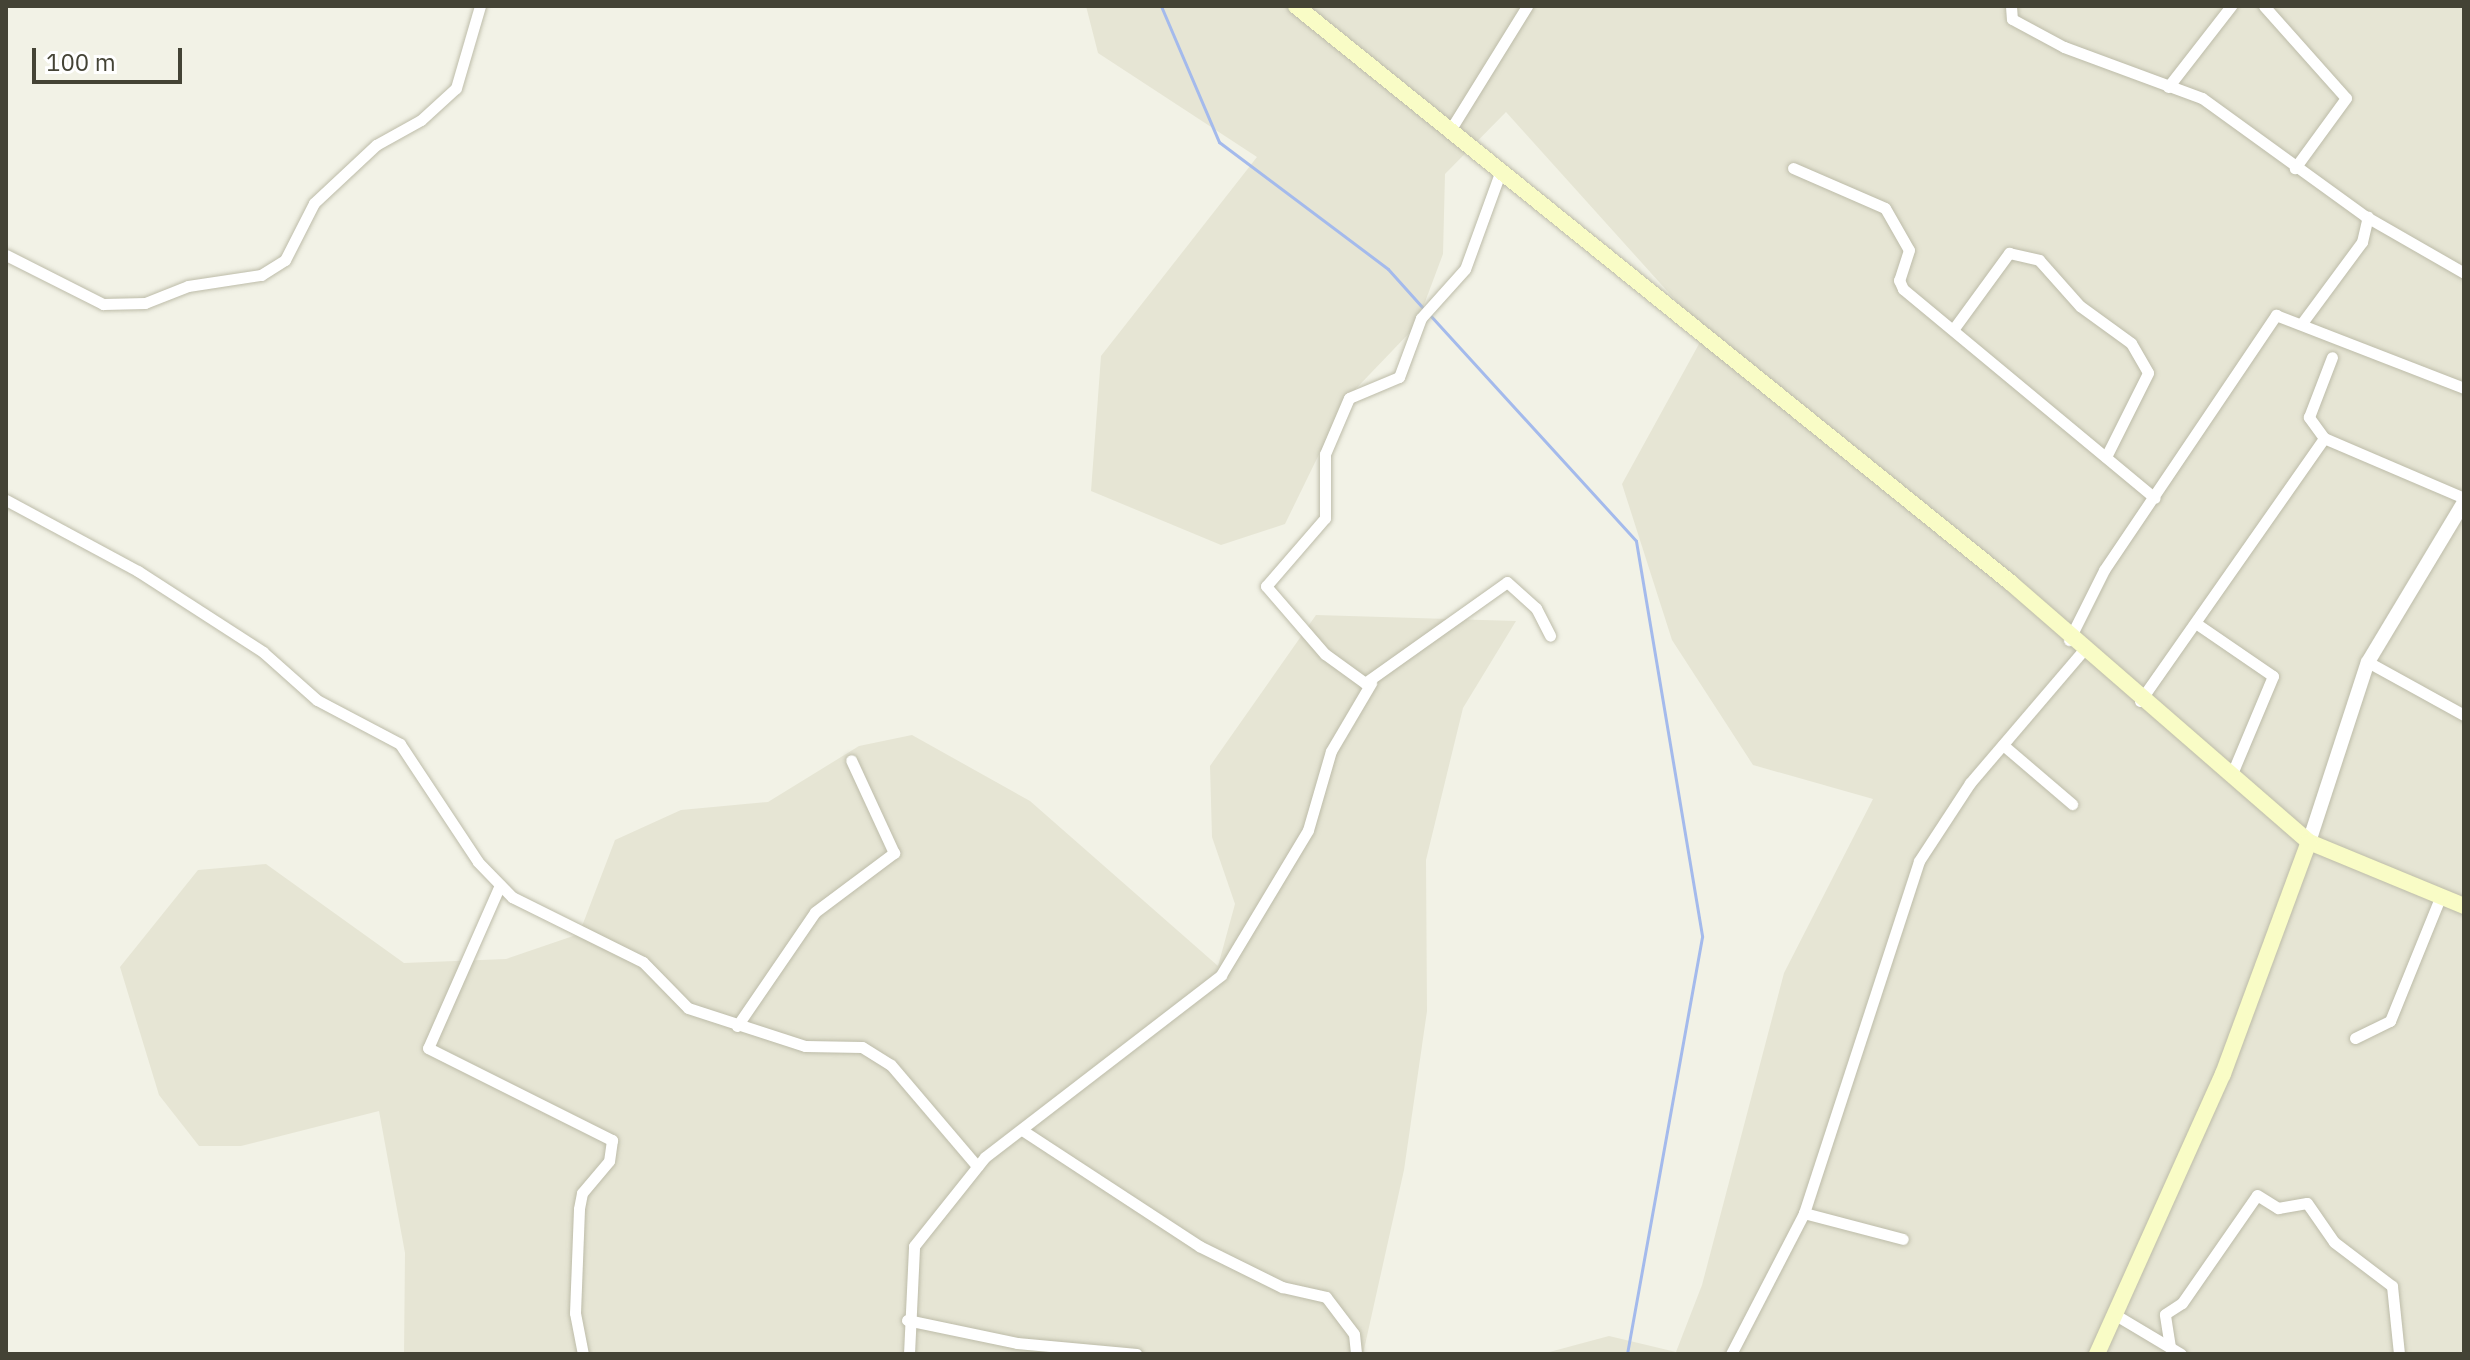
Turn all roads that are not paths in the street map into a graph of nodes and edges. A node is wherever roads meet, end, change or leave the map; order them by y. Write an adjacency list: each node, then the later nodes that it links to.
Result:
1 (480, 6): 13 (street)
2 (1296, 6): 8 (main road)
3 (1527, 6): 8 (street)
4 (2011, 6): 7 (street)
5 (2231, 6): 7 (street)
6 (2264, 6): 10 (street)
7 (2168, 87): 10 (street)
8 (1449, 132): 11 (main road)
9 (1793, 168): 16 (street)
10 (2295, 168): 12 (street)
11 (1500, 173): 26 (main road); 29 (street)
12 (2368, 217): 14 (street); 15 (street)
13 (6, 255)
14 (2464, 273)
15 (2302, 323): 18 (street); 21 (street)
16 (1955, 327): 20 (street); 20 (street)
17 (2332, 357): 19 (street)
18 (2464, 388)
19 (2324, 438): 23 (street); 24 (street)
20 (2106, 457): 21 (street)
21 (2155, 498): 26 (street)
22 (6, 500): 37 (street)
23 (2464, 500): 28 (street)
24 (2197, 624): 30 (street); 34 (street)
25 (1550, 636): 29 (street)
26 (2068, 640): 27 (main road)
27 (2082, 652): 30 (main road); 32 (street)
28 (2368, 662): 31 (street); 36 (street)
29 (1371, 683): 42 (street)
30 (2140, 701): 34 (main road)
31 (2464, 715)
32 (2003, 745): 35 (street); 44 (street)
33 (851, 760): 40 (street)
34 (2231, 776): 36 (main road)
35 (2072, 804)
36 (2309, 842): 38 (main road); 46 (main road)
37 (500, 885): 40 (street); 49 (street)
38 (2440, 898): 39 (main road); 41 (street)
39 (2464, 906)
40 (737, 1026): 43 (street)
41 (2355, 1038)
42 (1022, 1130): 43 (street); 52 (street)
43 (977, 1166): 47 (street)
44 (1804, 1213): 45 (street); 53 (street)
45 (1903, 1239)
46 (2114, 1314): 48 (street); 54 (main road)
47 (907, 1320): 50 (street); 51 (street)
48 (2170, 1347): 55 (street); 56 (street)
49 (583, 1354)
50 (909, 1354)
51 (1136, 1354)
52 (1356, 1354)
53 (1731, 1354)
54 (2097, 1354)
55 (2181, 1354)
56 (2399, 1354)

